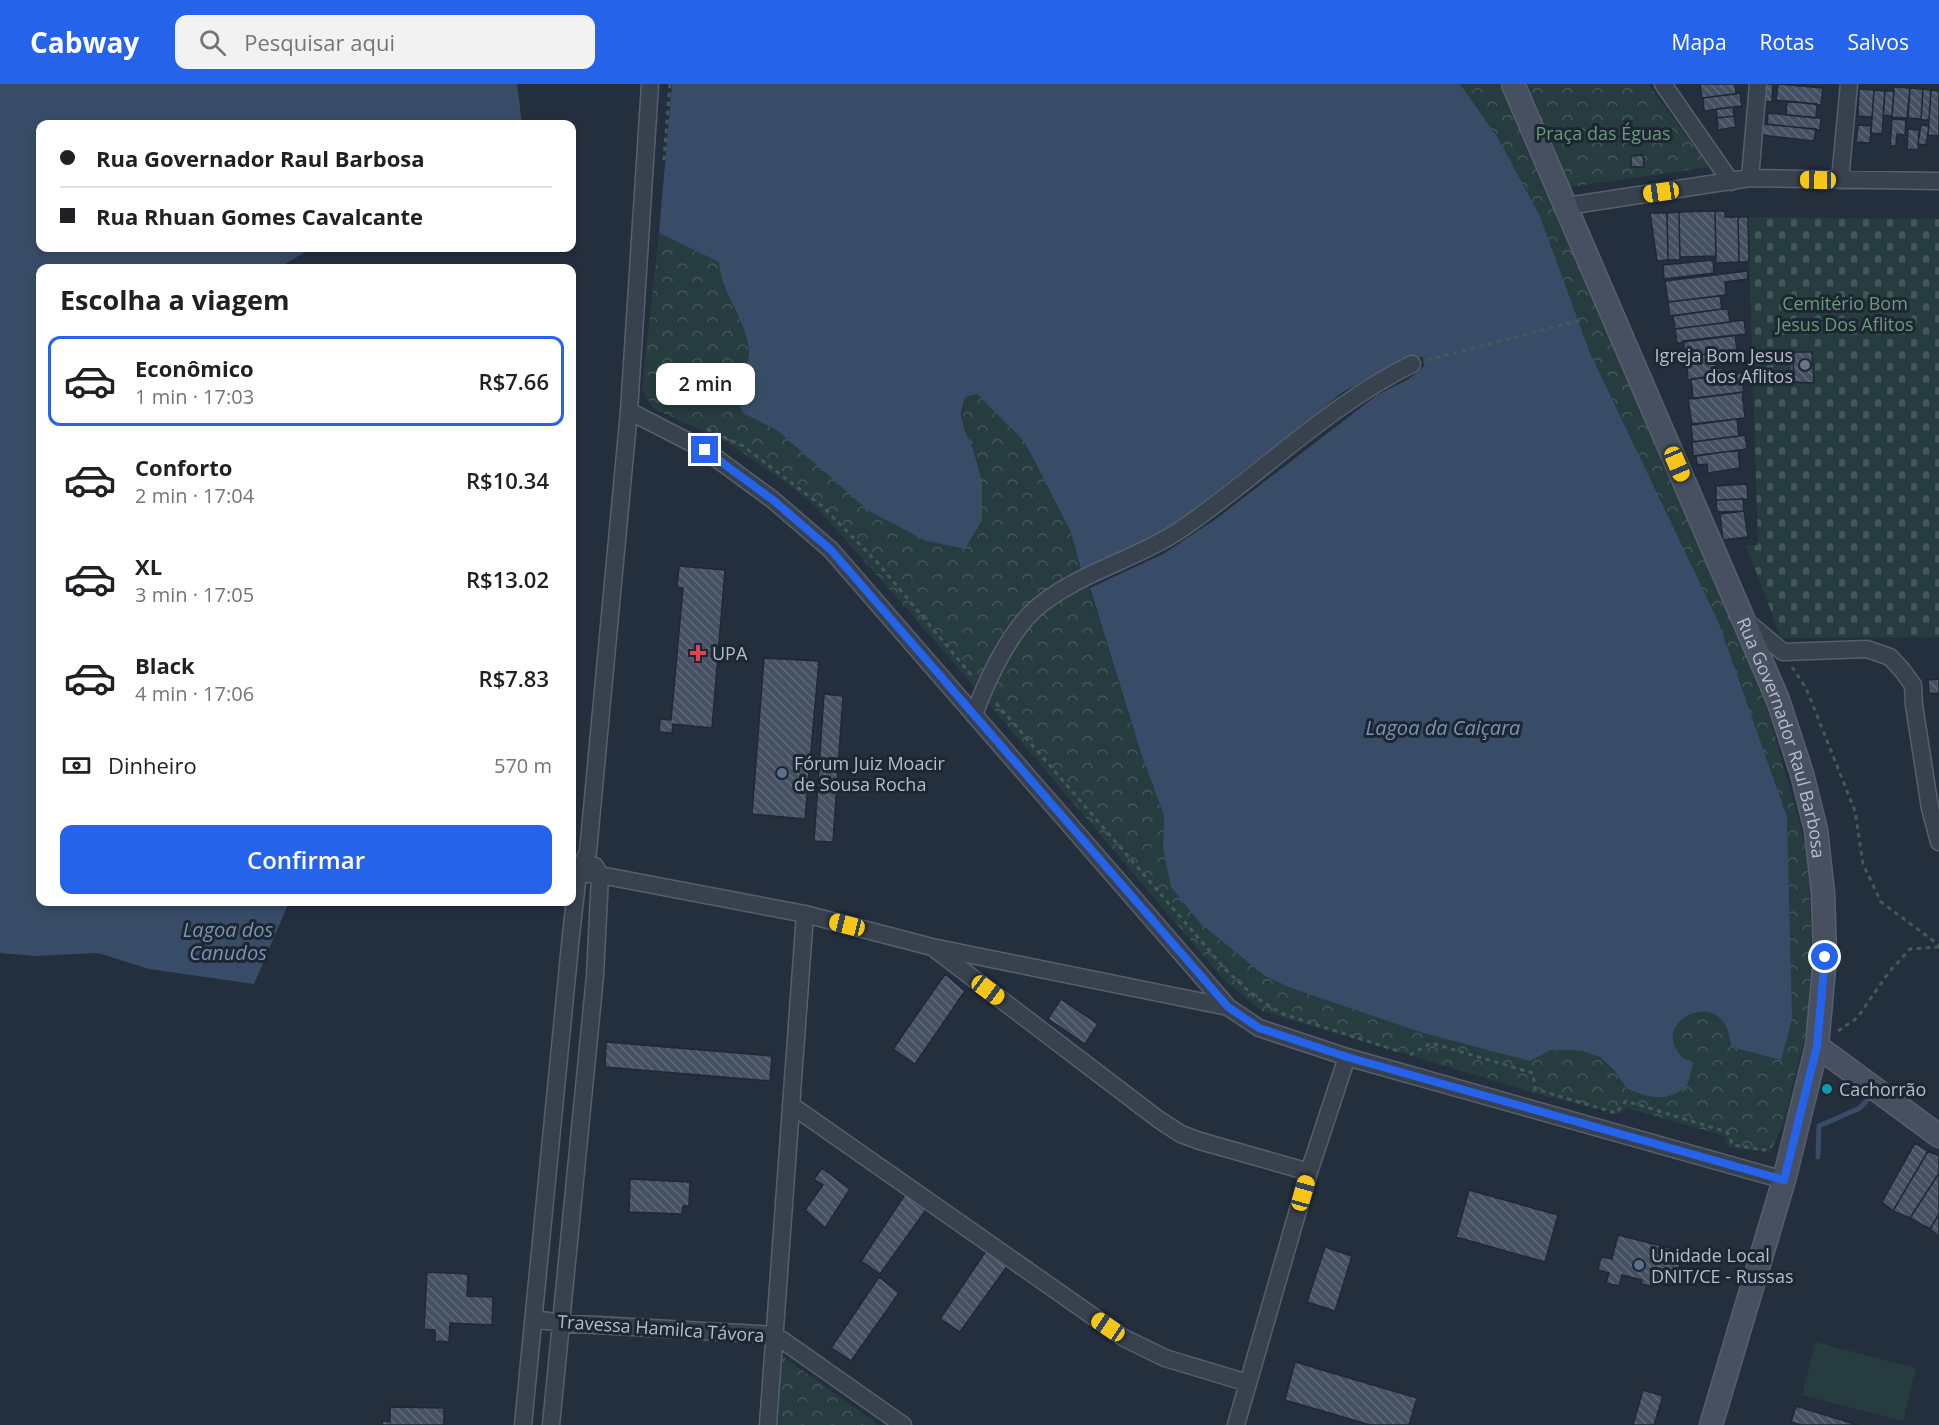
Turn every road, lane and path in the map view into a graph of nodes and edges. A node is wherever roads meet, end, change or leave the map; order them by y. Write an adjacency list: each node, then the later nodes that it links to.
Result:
1 (651, 84): 13 (street)
2 (1513, 84): 10 (street, Rua Governador Raul Barbosa)
3 (1663, 84): 9 (street)
4 (1758, 84): 6 (street)
5 (1848, 84): 7 (street)
6 (1750, 178): 7 (street); 9 (street)
7 (1840, 180): 8 (street)
8 (1939, 181)
9 (1731, 182): 10 (street)
10 (1567, 206): 15 (street, Rua Governador Raul Barbosa)
11 (1582, 320): 12 (path)
12 (1412, 364): 17 (street)
13 (629, 411): 18 (street); 20 (street)
14 (704, 428): 17 (path)
15 (1740, 616): 16 (street); 29 (street, Rua Governador Raul Barbosa)
16 (1783, 652): 19 (street); 26 (path)
17 (984, 689): 18 (street); 33 (path)
18 (974, 715): 28 (street)
19 (1939, 843)
20 (588, 852): 21 (street); 22 (street)
21 (578, 873): 22 (street); 23 (street)
22 (600, 875): 25 (street); 37 (street)
23 (576, 890)
24 (574, 906): 36 (street)
25 (805, 914): 27 (street); 31 (street)
26 (1939, 946): 29 (path)
27 (932, 947): 28 (street); 34 (street)
28 (1228, 1007): 30 (street)
29 (1817, 1046): 32 (street); 35 (street, Rua Governador Raul Barbosa)
30 (1347, 1057): 34 (street); 35 (street)
31 (791, 1105): 38 (street); 39 (street)
32 (1939, 1136)
33 (1774, 1145)
34 (1309, 1172): 39 (street)
35 (1784, 1180): 45 (street, Rua Governador Raul Barbosa)
36 (534, 1319): 37 (street, Travessa Hamilca Távora); 40 (street)
37 (561, 1323): 38 (street, Travessa Hamilca Távora); 41 (street)
38 (775, 1335): 42 (street); 43 (street, Travessa Hamilca Távora)
39 (1248, 1383): 44 (street)
40 (523, 1425)
41 (551, 1425)
42 (768, 1425)
43 (903, 1425)
44 (1236, 1425)
45 (1711, 1425)

